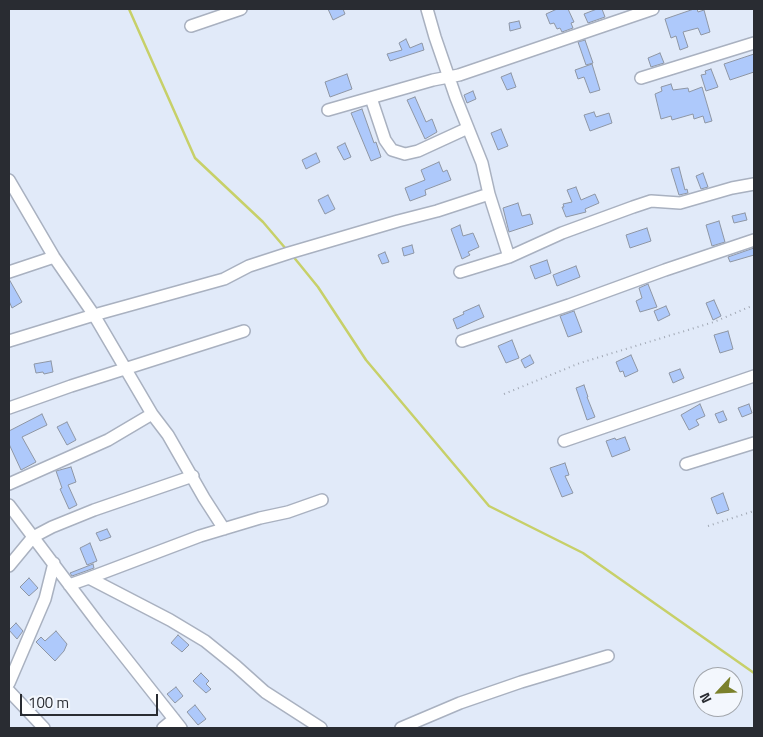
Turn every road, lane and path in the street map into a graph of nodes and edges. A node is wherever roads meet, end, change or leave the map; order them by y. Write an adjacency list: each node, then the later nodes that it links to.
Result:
1 (241, 9): 4 (street)
2 (428, 9): 6 (street)
3 (653, 9): 6 (street)
4 (191, 26)
5 (754, 43): 7 (street)
6 (449, 77): 8 (street); 10 (street)
7 (642, 78)
8 (370, 98): 9 (street); 10 (street)
9 (328, 110)
10 (468, 128): 13 (street)
11 (9, 180): 14 (street)
12 (754, 184): 17 (street)
13 (489, 194): 17 (street); 22 (street)
14 (20, 199): 15 (street); 18 (street)
15 (9, 204)
16 (754, 240): 25 (street)
17 (509, 256): 20 (street)
18 (54, 257): 19 (street); 22 (street)
19 (9, 272)
20 (460, 272)
21 (754, 305): 28 (path)
22 (94, 315): 24 (street); 26 (street)
23 (244, 331): 26 (street)
24 (9, 341)
25 (462, 341)
26 (126, 369): 29 (street); 30 (street)
27 (754, 376): 31 (street)
28 (504, 394)
29 (9, 408)
30 (152, 414): 34 (street); 35 (street)
31 (564, 442)
32 (754, 443): 33 (street)
33 (686, 464)
34 (193, 476): 40 (street); 41 (street)
35 (9, 484)
36 (322, 500): 40 (street)
37 (9, 505): 41 (street)
38 (754, 511): 39 (path)
39 (708, 526)
40 (224, 529): 44 (street)
41 (33, 537): 42 (street); 43 (street)
42 (54, 564): 45 (street); 47 (street)
43 (9, 566)
44 (89, 578): 45 (street); 52 (street)
45 (69, 584): 49 (street)
46 (608, 656): 53 (street)
47 (9, 683)
48 (9, 691): 50 (street)
49 (177, 724): 51 (street)
50 (44, 728)
51 (164, 728)
52 (321, 728)
53 (402, 728)

